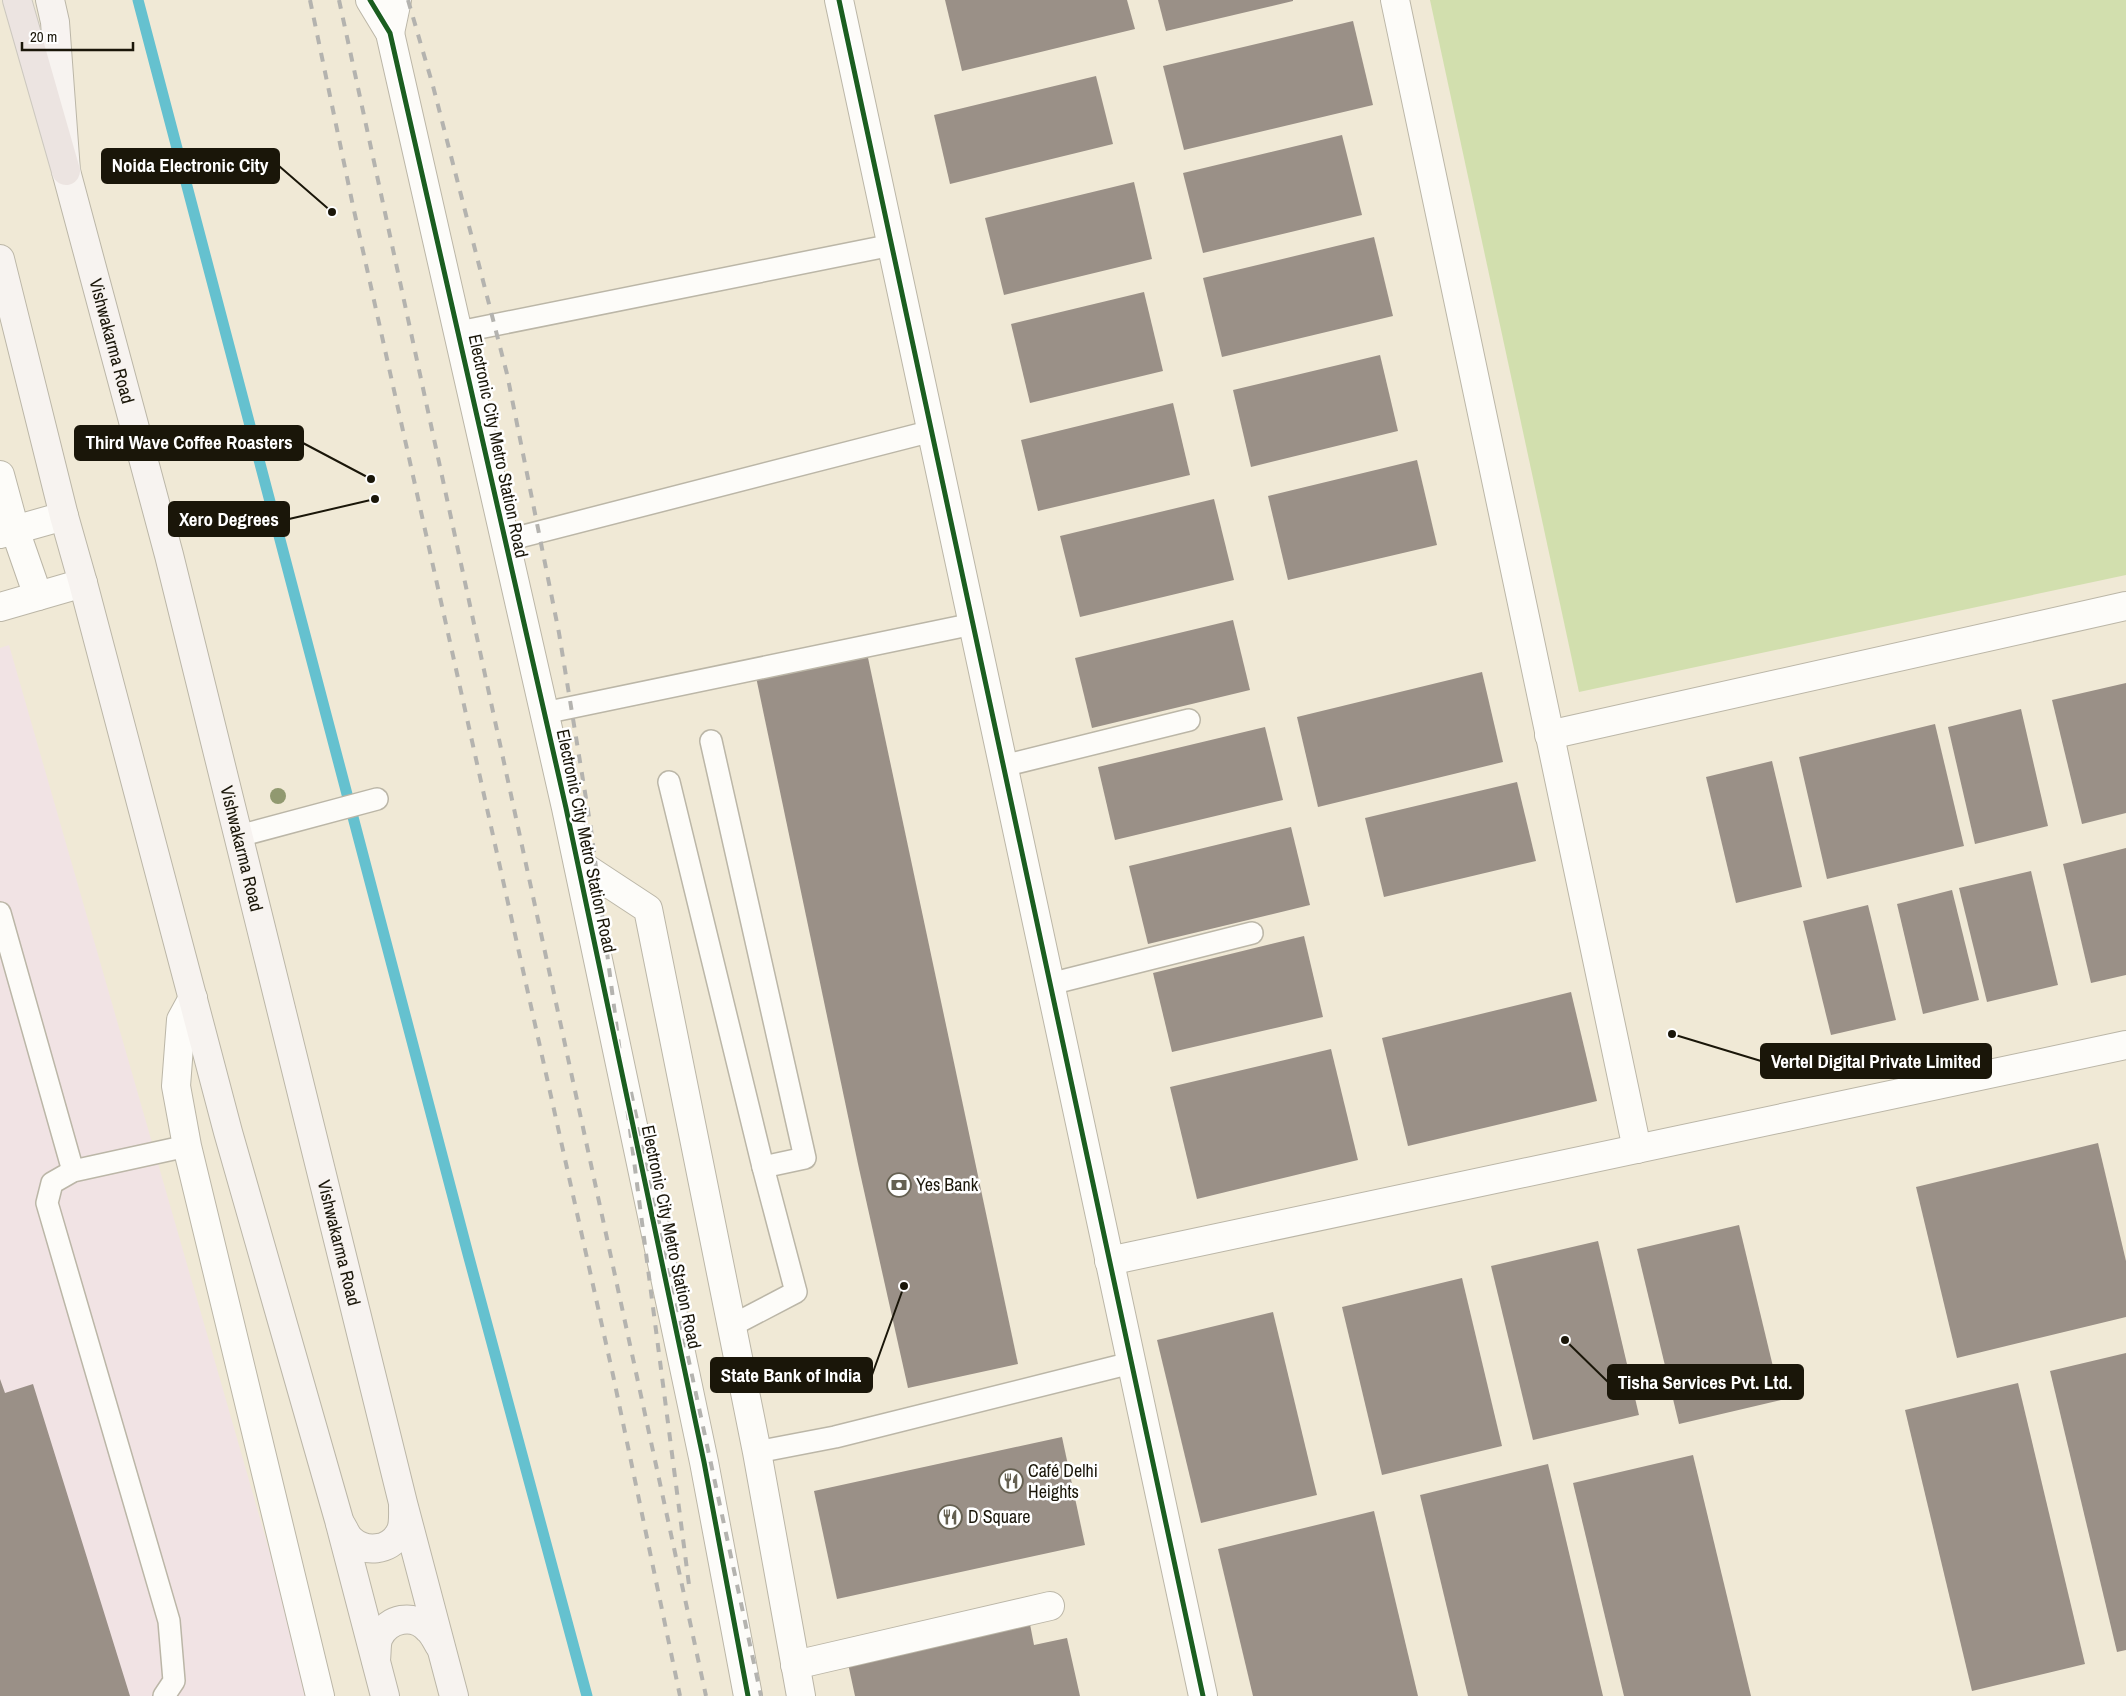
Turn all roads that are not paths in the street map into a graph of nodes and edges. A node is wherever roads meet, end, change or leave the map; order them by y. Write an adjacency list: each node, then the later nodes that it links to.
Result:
1 (17, 0): 8 (highway)
2 (50, 0): 8 (main road, Vishwakarma Road)
3 (370, 0): 7 (street, Electronic City Metro Station Road)
4 (396, 0): 7 (street)
5 (839, 0): 9 (street)
6 (1395, 0): 24 (street)
7 (390, 33): 11 (street, Electronic City Metro Station Road)
8 (66, 170): 29 (main road, Vishwakarma Road)
9 (892, 245): 11 (lane); 12 (street)
10 (0, 259): 14 (main road)
11 (459, 332): 16 (street, Electronic City Metro Station Road)
12 (932, 432): 16 (lane); 21 (street)
13 (0, 475): 15 (street)
14 (64, 516): 15 (street); 17 (main road)
15 (8, 532): 18 (street)
16 (504, 541): 22 (street, Electronic City Metro Station Road)
17 (83, 583): 18 (street); 34 (main road)
18 (38, 596): 20 (street)
19 (2126, 606): 24 (street)
20 (0, 607)
21 (973, 624): 22 (lane); 26 (street)
22 (544, 713): 30 (street, Electronic City Metro Station Road)
23 (1189, 720): 26 (lane)
24 (1549, 736): 37 (street)
25 (710, 741): 38 (lane)
26 (1003, 766): 33 (street)
27 (669, 782): 38 (lane)
28 (377, 799): 29 (lane)
29 (239, 836): 44 (main road, Vishwakarma Road)
30 (578, 863): 41 (street); 54 (street, Electronic City Metro Station Road)
31 (0, 913): 39 (lane)
32 (1252, 933): 33 (lane)
33 (1050, 984): 40 (street)
34 (193, 998): 36 (street); 45 (main road)
35 (2126, 1045): 37 (street)
36 (187, 1146): 39 (lane); 51 (street)
37 (1637, 1149): 40 (street)
38 (763, 1166): 41 (lane)
39 (73, 1171): 50 (lane)
40 (1109, 1261): 42 (street)
41 (731, 1326): 43 (street)
42 (1131, 1363): 43 (lane); 56 (street)
43 (757, 1452): 49 (street)
44 (403, 1503): 45 (main road); 47 (main road, Vishwakarma Road)
45 (339, 1520): 48 (main road)
46 (1050, 1606): 49 (street)
47 (440, 1646): 48 (main road); 53 (main road, Vishwakarma Road)
48 (376, 1660): 52 (main road)
49 (795, 1665): 55 (street)
50 (164, 1696)
51 (320, 1696)
52 (386, 1696)
53 (454, 1696)
54 (748, 1696)
55 (800, 1696)
56 (1202, 1696)

